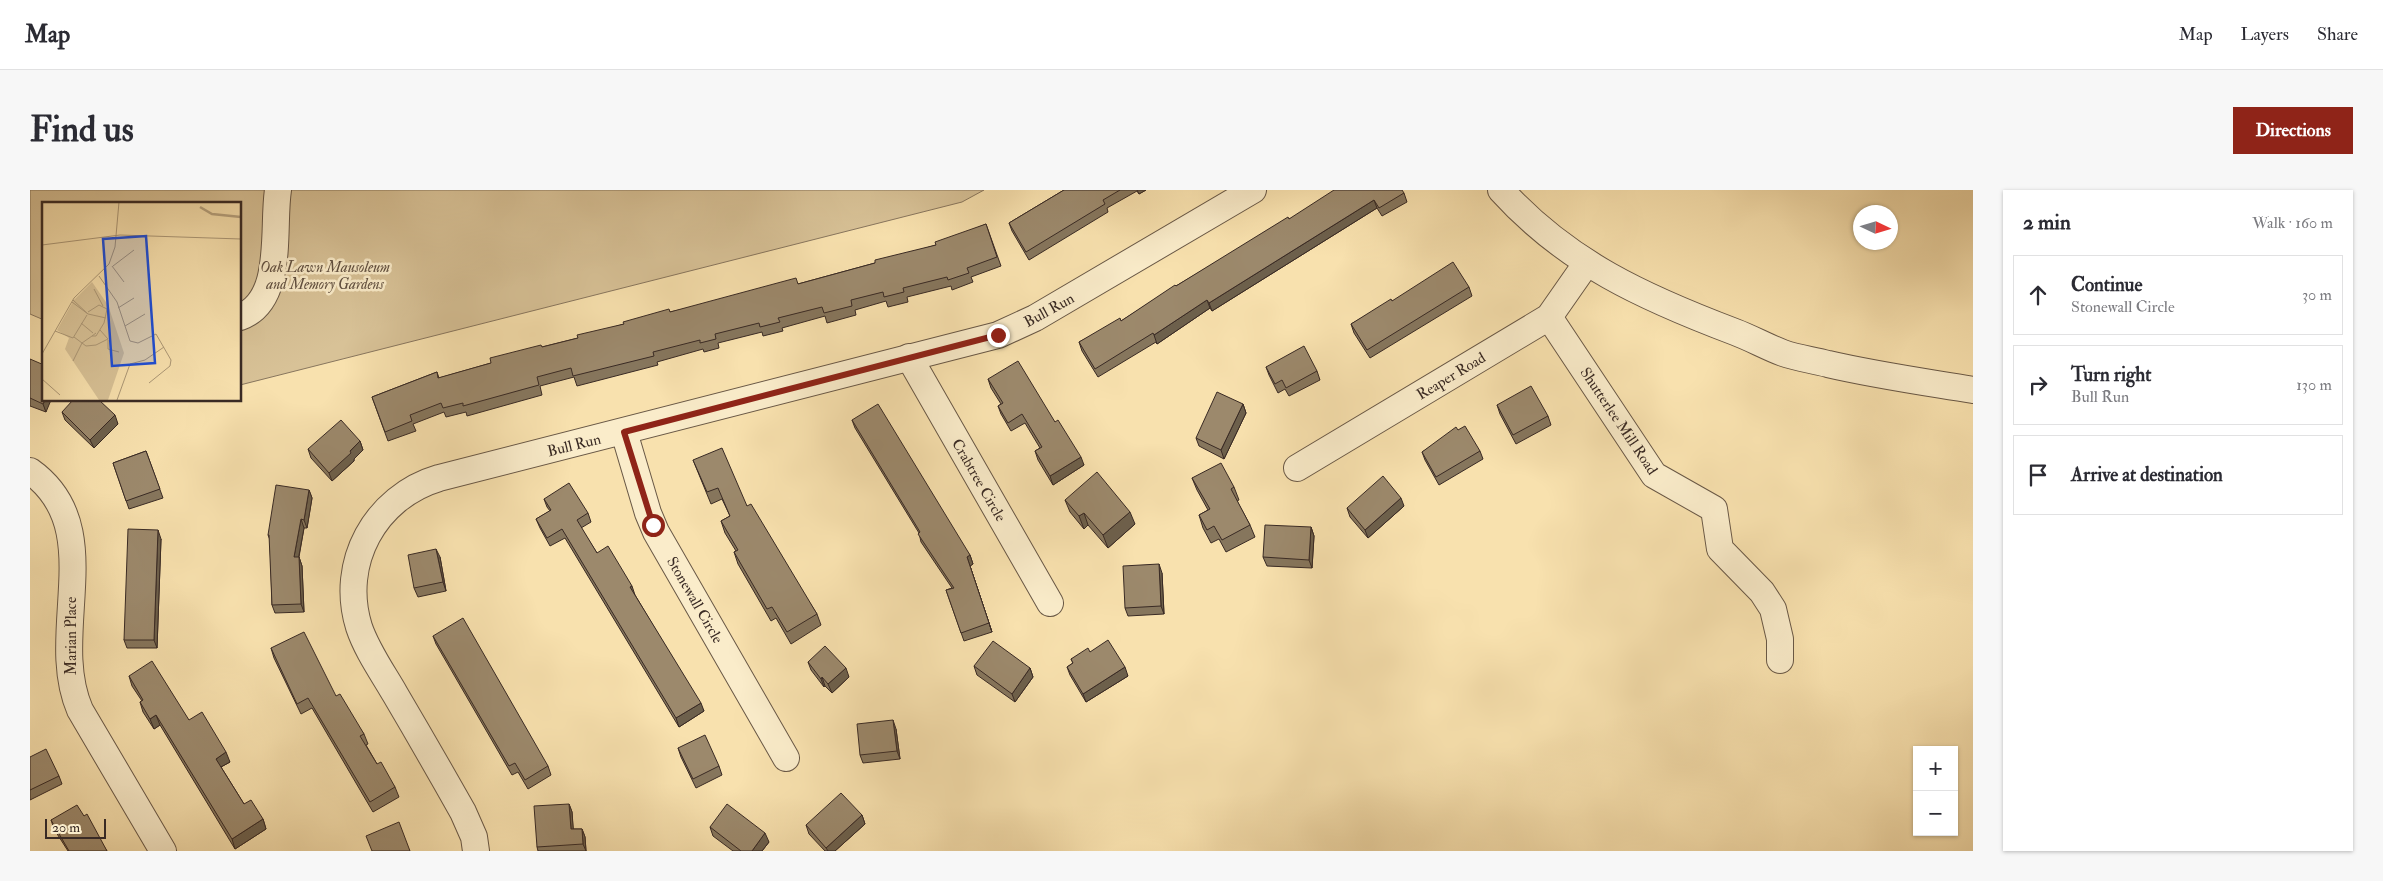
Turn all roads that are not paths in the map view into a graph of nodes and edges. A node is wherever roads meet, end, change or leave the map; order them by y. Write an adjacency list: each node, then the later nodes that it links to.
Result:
1 (278, 190): 5 (street)
2 (1253, 190): 8 (street, Bull Run)
3 (1501, 190): 4 (street)
4 (1586, 264): 6 (street, Reaper Road); 7 (street)
5 (241, 316)
6 (1549, 317): 12 (street, Reaper Road); 15 (street, Shutterlee Mill Road)
7 (1737, 333): 9 (street); 10 (street)
8 (909, 357): 11 (street, Bull Run); 14 (street, Crabtree Circle)
9 (1973, 374)
10 (1973, 390)
11 (624, 432): 16 (street, Stonewall Circle); 18 (street, Bull Run)
12 (1297, 468)
13 (30, 471): 17 (street, Marian Place)
14 (1050, 603)
15 (1780, 660)
16 (786, 758)
17 (163, 851)
18 (476, 851)

